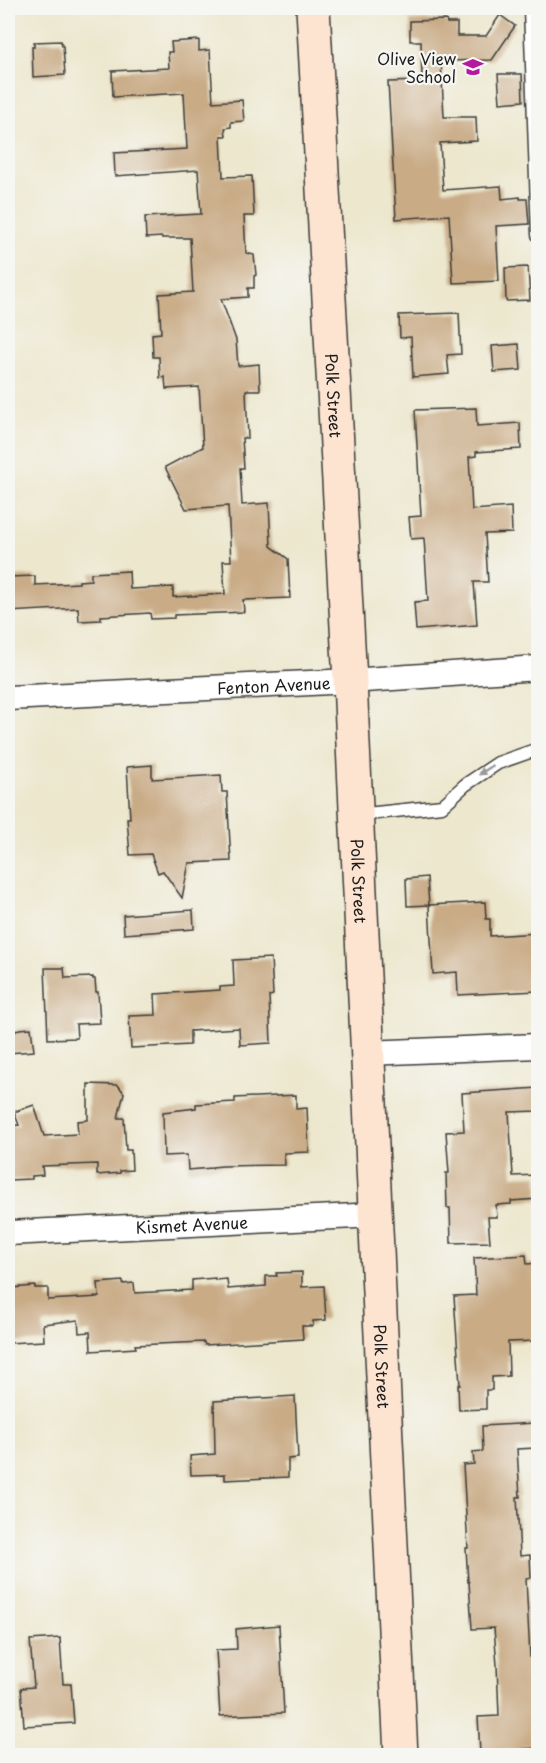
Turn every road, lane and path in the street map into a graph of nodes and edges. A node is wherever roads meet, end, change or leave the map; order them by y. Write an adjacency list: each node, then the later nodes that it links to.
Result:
1 (313, 8): 5 (street, Polk Street)
2 (530, 8): 3 (lane)
3 (538, 235)
4 (538, 668): 5 (street, Fenton Avenue)
5 (350, 681): 6 (street, Fenton Avenue); 8 (street, Polk Street)
6 (8, 698)
7 (538, 749): 8 (lane, one-way to 8)
8 (356, 815): 10 (street, Polk Street)
9 (538, 1046): 10 (street)
10 (367, 1053): 11 (street, Polk Street)
11 (377, 1215): 12 (street, Kismet Avenue); 13 (street, Polk Street)
12 (8, 1233)
13 (401, 1755)

